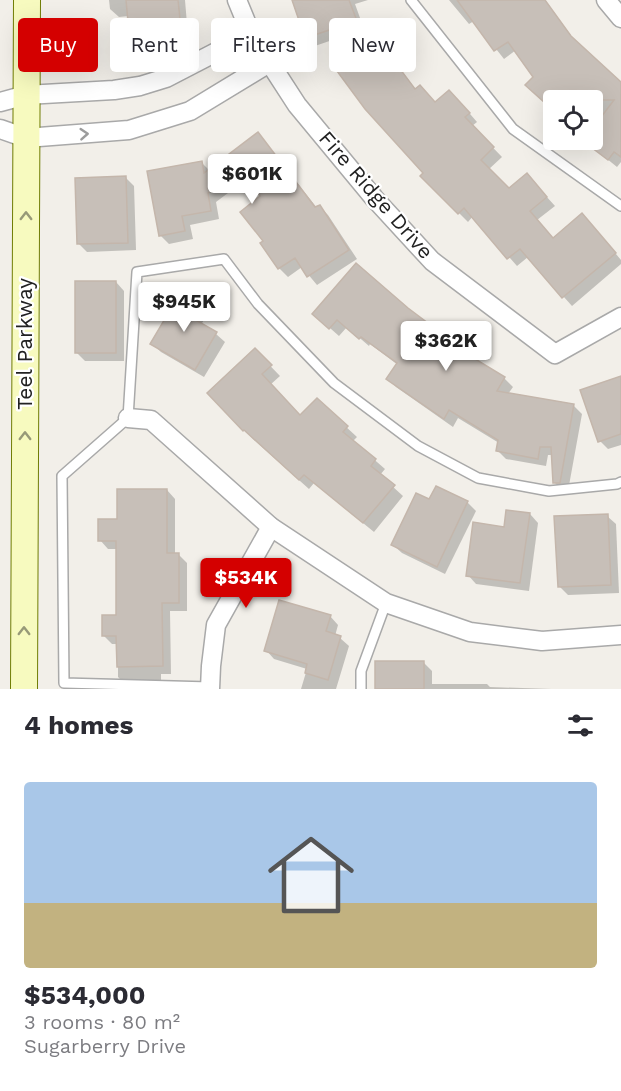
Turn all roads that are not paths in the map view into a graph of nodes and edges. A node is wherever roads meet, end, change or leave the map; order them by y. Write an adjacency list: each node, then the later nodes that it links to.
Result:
1 (27, 0): 10 (main road, Teel Parkway)
2 (237, 0): 5 (street, Fire Ridge Drive)
3 (411, 0): 14 (lane)
4 (606, 0): 6 (street)
5 (244, 18)
6 (621, 18)
7 (211, 54): 10 (street)
8 (255, 72): 13 (street, one-way to 8)
9 (276, 72): 15 (street, Fire Ridge Drive)
10 (26, 95): 11 (street); 13 (main road, Teel Parkway)
11 (0, 102)
12 (0, 129): 13 (street)
13 (26, 138): 22 (main road, Teel Parkway, one-way to 13)
14 (621, 206)
15 (621, 317)
16 (128, 418): 17 (lane); 18 (street); 21 (lane)
17 (621, 482)
18 (271, 527): 19 (street); 21 (street)
19 (386, 603): 20 (street); 23 (lane)
20 (621, 634)
21 (210, 688)
22 (24, 689)
23 (360, 689)

